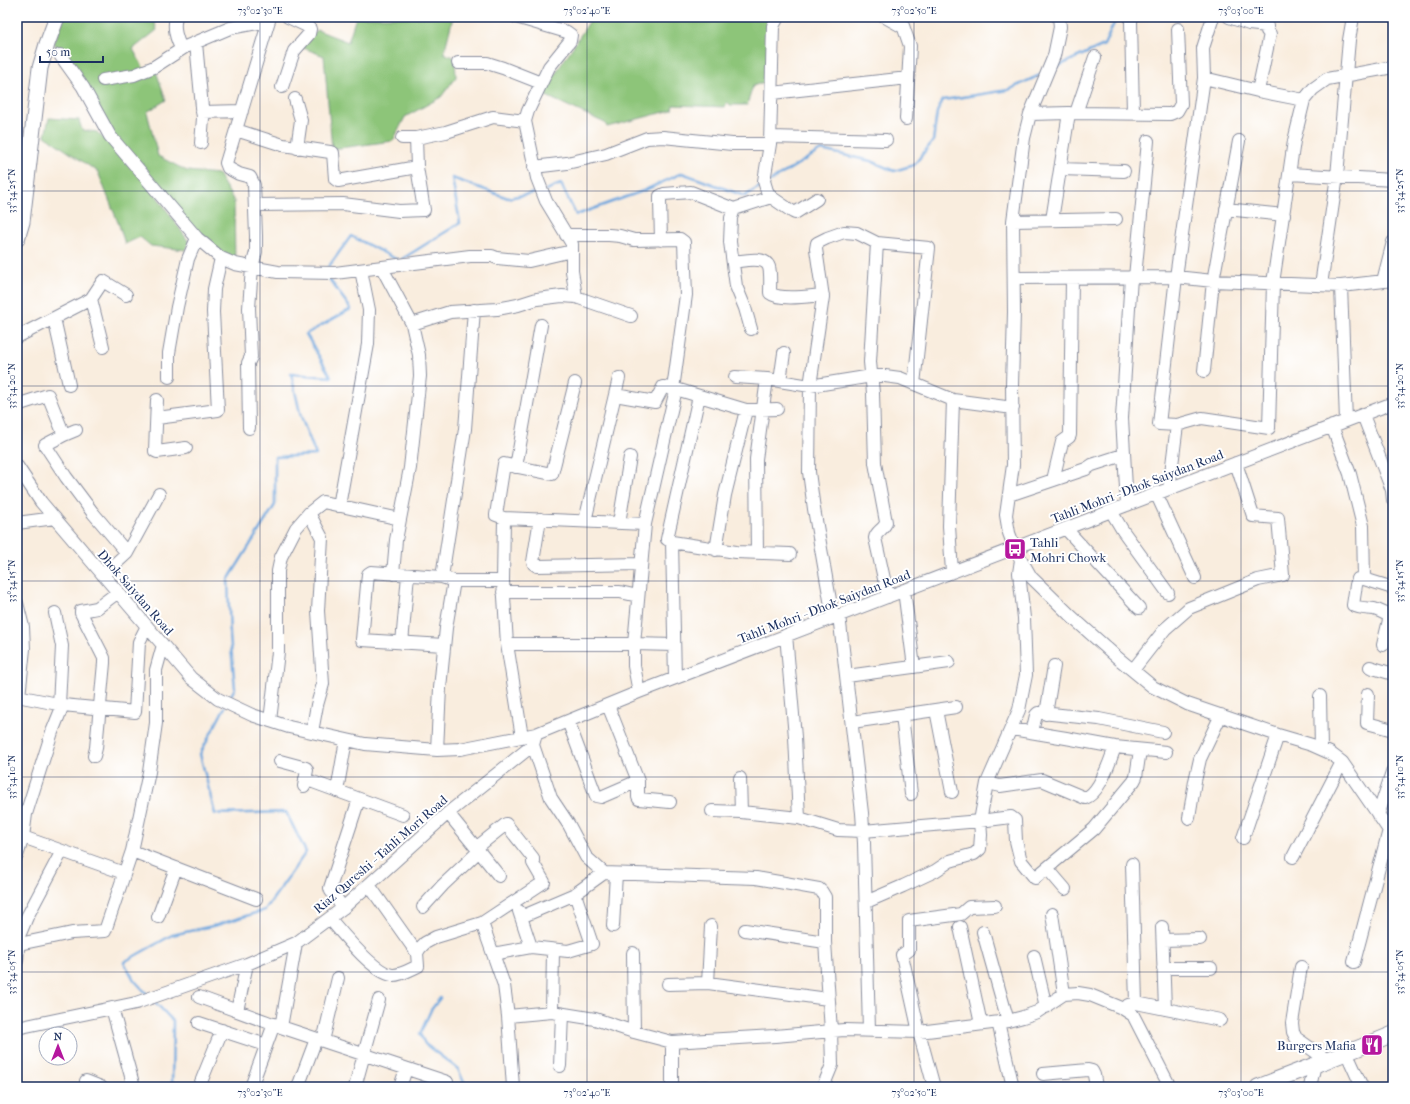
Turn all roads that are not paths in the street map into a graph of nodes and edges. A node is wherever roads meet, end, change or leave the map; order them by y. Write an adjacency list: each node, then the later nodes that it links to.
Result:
1 (49, 17): 52 (main road)
2 (57, 17): 52 (main road)
3 (176, 17): 17 (street)
4 (288, 17): 27 (street)
5 (516, 17): 26 (street)
6 (778, 17): 29 (street)
7 (885, 17): 14 (street)
8 (1059, 17): 36 (street)
9 (1212, 17): 24 (street)
10 (1229, 17): 28 (street)
11 (1353, 17): 22 (street)
12 (269, 19): 16 (street); 32 (street)
13 (1131, 21): 35 (street)
14 (902, 22): 23 (street)
15 (1178, 29): 35 (street)
16 (196, 43): 17 (street); 33 (street)
17 (182, 49): 25 (street)
18 (60, 55): 66 (street)
19 (1095, 57): 34 (street)
20 (458, 63): 26 (street)
21 (1393, 67): 22 (street)
22 (1345, 76): 31 (street); 54 (street)
23 (908, 78): 29 (street); 37 (street)
24 (1204, 78): 28 (street); 78 (street)
25 (103, 80)
26 (541, 83): 38 (street)
27 (282, 87)
28 (1258, 91): 31 (street)
29 (772, 93): 42 (street)
30 (295, 99): 47 (street)
31 (1304, 100): 53 (street)
32 (242, 111): 33 (street); 39 (street)
33 (202, 112): 46 (street)
34 (1072, 113): 35 (street); 36 (street); 49 (street)
35 (1133, 113)
36 (1030, 114): 64 (street)
37 (906, 119)
38 (525, 121): 41 (street); 51 (street)
39 (236, 130): 47 (street); 58 (street)
40 (402, 138): 41 (street)
41 (416, 138): 48 (street)
42 (770, 140): 43 (street); 51 (street); 56 (street)
43 (886, 140)
44 (1148, 141): 77 (street)
45 (1239, 141): 60 (street)
46 (201, 144)
47 (296, 148): 48 (street)
48 (417, 167): 58 (street)
49 (1060, 169): 50 (street); 63 (street)
50 (1124, 171)
51 (535, 173): 65 (street)
52 (21, 174): 67 (main road)
53 (1290, 174): 54 (street); 61 (street)
54 (1337, 176): 55 (street); 84 (street)
55 (1393, 180)
56 (767, 190): 57 (street); 59 (street)
57 (817, 199)
58 (256, 204): 74 (street)
59 (734, 209): 68 (street); 73 (street)
60 (1226, 209): 61 (street); 81 (street)
61 (1284, 215): 83 (street)
62 (1116, 219): 63 (street)
63 (1052, 220): 64 (street)
64 (1013, 221): 79 (street)
65 (566, 236): 68 (street); 71 (street)
66 (197, 238): 72 (street); 101 (street)
67 (17, 239)
68 (661, 240): 110 (street)
69 (1393, 242): 82 (street)
70 (877, 243): 86 (street); 100 (street); 107 (street)
71 (572, 251): 75 (street); 88 (street)
72 (221, 258): 74 (street); 122 (street)
73 (733, 262): 86 (street); 95 (street)
74 (252, 267): 76 (street); 126 (street)
75 (382, 268): 76 (street); 93 (street)
76 (361, 270): 142 (street)
77 (1133, 277): 78 (street); 80 (street); 130 (street)
78 (1176, 277): 81 (street); 124 (street)
79 (1014, 278): 80 (street); 117 (street)
80 (1072, 278): 135 (street)
81 (1213, 281): 83 (street); 99 (street)
82 (1388, 281): 85 (street)
83 (1273, 283): 84 (street); 124 (street)
84 (1322, 285): 85 (street)
85 (1341, 286): 123 (street)
86 (823, 295): 109 (street)
87 (126, 296): 89 (street)
88 (576, 297): 90 (street); 91 (street)
89 (92, 299): 92 (street); 97 (street)
90 (474, 310): 93 (street); 166 (street)
91 (631, 316)
92 (54, 318): 96 (street); 108 (street)
93 (412, 324): 147 (street)
94 (541, 325): 134 (street)
95 (751, 329)
96 (17, 337)
97 (104, 346)
98 (784, 353): 105 (street)
99 (1204, 371)
100 (872, 376): 107 (street); 109 (street); 176 (street)
101 (169, 377)
102 (735, 377): 104 (street)
103 (619, 378): 111 (street)
104 (767, 379): 105 (street); 120 (street)
105 (780, 381): 109 (street)
106 (575, 383): 134 (street)
107 (914, 384): 114 (street)
108 (69, 385)
109 (810, 386): 180 (street)
110 (674, 389): 111 (street); 112 (street); 152 (street)
111 (615, 395): 149 (street)
112 (699, 396): 119 (street); 154 (street)
113 (157, 400): 122 (street)
114 (953, 400): 117 (street); 162 (street)
115 (20, 404): 128 (street)
116 (1393, 404): 121 (street, Tahli Mohri - Dhok Saiydan Road)
117 (1013, 408): 139 (street)
118 (776, 409): 120 (street)
119 (746, 410): 120 (street); 156 (street)
120 (763, 410): 157 (street)
121 (1363, 415): 123 (street, Tahli Mohri - Dhok Saiydan Road); 140 (street)
122 (157, 418): 129 (street)
123 (1346, 421): 125 (street, Tahli Mohri - Dhok Saiydan Road)
124 (1177, 425): 136 (street)
125 (1332, 426): 132 (street, Tahli Mohri - Dhok Saiydan Road); 168 (street)
126 (249, 428)
127 (76, 430): 128 (street)
128 (64, 435): 158 (street)
129 (186, 448)
130 (1123, 455): 135 (street); 141 (street)
131 (630, 458): 151 (street)
132 (1236, 463): 136 (street, Tahli Mohri - Dhok Saiydan Road); 194 (street)
133 (17, 466): 145 (street, Dhok Saiydan Road)
134 (516, 467): 146 (street)
135 (1053, 480): 139 (street)
136 (1169, 489): 138 (street, Tahli Mohri - Dhok Saiydan Road)
137 (160, 494): 158 (street)
138 (1156, 494): 141 (street, Tahli Mohri - Dhok Saiydan Road); 167 (street)
139 (1009, 495): 155 (street)
140 (1393, 500)
141 (1127, 505): 143 (street, Tahli Mohri - Dhok Saiydan Road)
142 (339, 506): 144 (street); 147 (street)
143 (1111, 511): 153 (street, Tahli Mohri - Dhok Saiydan Road); 174 (street)
144 (308, 513): 211 (street); 216 (street)
145 (54, 518): 150 (street); 164 (street, Dhok Saiydan Road)
146 (504, 518): 148 (street); 170 (street)
147 (400, 519): 163 (street)
148 (540, 519): 149 (street); 161 (street)
149 (585, 522): 151 (street)
150 (17, 523)
151 (619, 523): 152 (street)
152 (645, 524): 161 (street)
153 (1066, 529): 155 (street, Tahli Mohri - Dhok Saiydan Road); 178 (street)
154 (672, 542): 156 (street); 188 (street)
155 (1015, 549): 160 (street); 162 (street, Tahli Mohri - Dhok Saiydan Road)
156 (716, 550): 157 (street)
157 (757, 552): 159 (street)
158 (126, 553): 164 (street)
159 (790, 554)
160 (1021, 560): 194 (street); 214 (street)
161 (641, 564): 175 (street)
162 (952, 572): 172 (street, Tahli Mohri - Dhok Saiydan Road)
163 (393, 574): 165 (street); 183 (street)
164 (103, 575): 173 (street, Dhok Saiydan Road)
165 (408, 575): 166 (street); 183 (street)
166 (442, 577): 169 (street)
167 (1195, 578)
168 (1364, 579): 171 (street); 189 (street)
169 (454, 581): 170 (street); 187 (street)
170 (503, 586): 175 (street); 184 (street)
171 (1393, 588)
172 (904, 590): 176 (street, Tahli Mohri - Dhok Saiydan Road); 192 (street)
173 (118, 592): 181 (street, Dhok Saiydan Road); 205 (street)
174 (1168, 593)
175 (638, 596): 185 (street)
176 (888, 596): 180 (street, Tahli Mohri - Dhok Saiydan Road)
177 (17, 603): 200 (street)
178 (1139, 608)
179 (55, 613): 203 (street)
180 (836, 616): 182 (street, Tahli Mohri - Dhok Saiydan Road); 196 (street)
181 (147, 626): 186 (street, Dhok Saiydan Road); 205 (street)
182 (786, 635): 197 (street, Tahli Mohri - Dhok Saiydan Road); 244 (street)
183 (402, 643): 187 (street)
184 (507, 644): 185 (street); 220 (street)
185 (634, 644): 188 (street); 198 (street)
186 (163, 645): 208 (street, Dhok Saiydan Road); 253 (street)
187 (444, 645): 225 (street)
188 (674, 645): 197 (street)
189 (1383, 646)
190 (949, 662): 192 (street)
191 (1054, 666): 207 (street)
192 (914, 667): 196 (street)
193 (1370, 667): 195 (street)
194 (1133, 670): 210 (street)
195 (1393, 674)
196 (846, 676): 213 (street)
197 (675, 678): 198 (street, Tahli Mohri - Dhok Saiydan Road)
198 (639, 692): 202 (street, Tahli Mohri - Dhok Saiydan Road)
199 (1368, 694): 215 (street)
200 (18, 696): 203 (street)
201 (1320, 696): 224 (street)
202 (608, 704): 212 (street, Tahli Mohri - Dhok Saiydan Road); 233 (street)
203 (61, 705): 205 (street); 249 (street)
204 (956, 707): 206 (street)
205 (100, 709): 228 (street)
206 (936, 710): 209 (street); 236 (street)
207 (1046, 714): 217 (street); 218 (street)
208 (252, 715): 211 (street, Tahli Mohri - Dhok Saiydan Road)
209 (902, 715): 213 (street); 237 (street)
210 (1221, 715): 219 (street); 245 (street)
211 (270, 721): 216 (street, Tahli Mohri - Dhok Saiydan Road)
212 (568, 721): 221 (street, Tahli Mohri - Dhok Saiydan Road); 233 (street)
213 (852, 722): 248 (street)
214 (1011, 729): 217 (street); 234 (street)
215 (1393, 730)
216 (312, 732): 222 (street, Tahli Mohri - Dhok Saiydan Road)
217 (1032, 732): 223 (street)
218 (1163, 732)
219 (1278, 735): 224 (street); 250 (street)
220 (522, 737): 221 (street, Tahli Mohri - Dhok Saiydan Road); 225 (street, Tahli Mohri - Dhok Saiydan Road)
221 (534, 739): 242 (street, Riaz Qureshi - Tahli Mori Road); 260 (street)
222 (346, 740): 225 (street, Tahli Mohri - Dhok Saiydan Road); 235 (street)
223 (1116, 747): 226 (street); 234 (street)
224 (1321, 749): 230 (street)
225 (437, 750)
226 (1140, 750): 227 (street); 258 (street)
227 (1166, 752)
228 (94, 756)
229 (280, 761): 235 (street)
230 (1342, 762): 247 (street); 255 (street)
231 (1393, 770): 247 (street)
232 (740, 778): 241 (street)
233 (638, 781): 239 (street)
234 (987, 783): 246 (street)
235 (337, 791): 238 (street)
236 (952, 792)
237 (911, 794)
238 (358, 799): 243 (street); 271 (street)
239 (670, 802)
240 (712, 811): 241 (street)
241 (741, 812): 244 (street)
242 (448, 813): 251 (street); 263 (street, Riaz Qureshi - Tahli Mori Road)
243 (403, 815)
244 (799, 818): 248 (street)
245 (1189, 818)
246 (980, 821): 248 (street); 258 (street); 268 (street)
247 (1387, 825): 295 (street)
248 (864, 831): 268 (street)
249 (23, 837): 252 (street); 254 (street)
250 (1243, 838)
251 (477, 849): 262 (street); 267 (street); 270 (street)
252 (62, 851): 259 (street); 287 (street)
253 (132, 851): 257 (street); 259 (street)
254 (17, 856)
255 (1293, 856)
256 (1132, 864): 307 (street)
257 (176, 868): 266 (street); 273 (street)
258 (1047, 868): 264 (street)
259 (124, 873): 287 (street)
260 (604, 873): 261 (street); 265 (street)
261 (616, 874): 277 (street); 285 (street)
262 (499, 876)
263 (369, 885): 271 (street, Riaz Qureshi - Tahli Mori Road); 290 (street)
264 (1065, 889)
265 (575, 894): 274 (street); 289 (street)
266 (256, 899)
267 (516, 900): 274 (street); 276 (street)
268 (866, 902): 322 (street)
269 (995, 906): 325 (street)
270 (423, 907)
271 (343, 908): 275 (street, Riaz Qureshi - Tahli Mori Road)
272 (1052, 914): 303 (street)
273 (158, 917)
274 (521, 917): 288 (street)
275 (330, 919): 286 (street, Riaz Qureshi - Tahli Mori Road); 290 (street)
276 (482, 923): 290 (street); 292 (street)
277 (613, 926)
278 (711, 926): 301 (street)
279 (960, 927): 318 (street)
280 (1162, 927): 284 (street)
281 (745, 930): 285 (street)
282 (983, 932): 316 (street)
283 (1200, 939): 284 (street)
284 (1163, 940): 298 (street)
285 (824, 942): 305 (street)
286 (296, 943): 296 (street, Riaz Qureshi - Tahli Mori Road); 319 (street)
287 (19, 944): 294 (street)
288 (531, 947): 289 (street); 292 (street)
289 (552, 950): 313 (street)
290 (417, 953)
291 (633, 953): 324 (street)
292 (493, 954): 314 (street)
293 (1034, 956): 308 (street)
294 (17, 961)
295 (1354, 962)
296 (247, 964): 309 (street, Riaz Qureshi - Tahli Mori Road); 312 (street)
297 (1301, 967): 332 (street)
298 (1163, 968): 299 (street); 311 (street)
299 (1211, 968)
300 (338, 978): 327 (street)
301 (708, 983): 302 (street); 305 (street)
302 (668, 984)
303 (1064, 994): 308 (street); 310 (street)
304 (199, 997): 312 (street)
305 (828, 999): 323 (street)
306 (379, 1000): 331 (street)
307 (1136, 1003): 310 (street); 311 (street)
308 (1046, 1007): 316 (street)
309 (112, 1008): 320 (street, Riaz Qureshi - Tahli Mori Road); 339 (street)
310 (1122, 1008): 353 (street)
311 (1165, 1009): 315 (street)
312 (237, 1011): 319 (street)
313 (557, 1013): 314 (street); 324 (street); 333 (street)
314 (508, 1016): 345 (street)
315 (1220, 1020)
316 (1003, 1021): 318 (street); 351 (street)
317 (199, 1023): 321 (street)
318 (981, 1024): 325 (street)
319 (278, 1026): 327 (street); 329 (street)
320 (17, 1028)
321 (222, 1030): 329 (street); 340 (street)
322 (869, 1030): 323 (street); 325 (street)
323 (831, 1031): 328 (street); 349 (street)
324 (634, 1032): 328 (street)
325 (919, 1032): 350 (street)
326 (1393, 1034): 330 (main road)
327 (319, 1040): 331 (street); 342 (street)
328 (672, 1042): 346 (street)
329 (266, 1045): 341 (street)
330 (1347, 1054): 332 (main road); 356 (street)
331 (364, 1055): 334 (street); 343 (street)
332 (1321, 1062): 354 (main road); 355 (street)
333 (560, 1066)
334 (406, 1069): 337 (street); 344 (street)
335 (1043, 1074): 352 (street)
336 (86, 1081): 338 (street)
337 (447, 1082)
338 (101, 1087)
339 (134, 1087)
340 (199, 1087)
341 (251, 1087)
342 (298, 1087)
343 (355, 1087)
344 (400, 1087)
345 (513, 1087)
346 (672, 1087)
347 (702, 1087): 348 (street)
348 (706, 1087)
349 (823, 1087)
350 (934, 1087)
351 (1014, 1087)
352 (1096, 1087)
353 (1170, 1087)
354 (1258, 1087)
355 (1310, 1087)
356 (1362, 1087)

